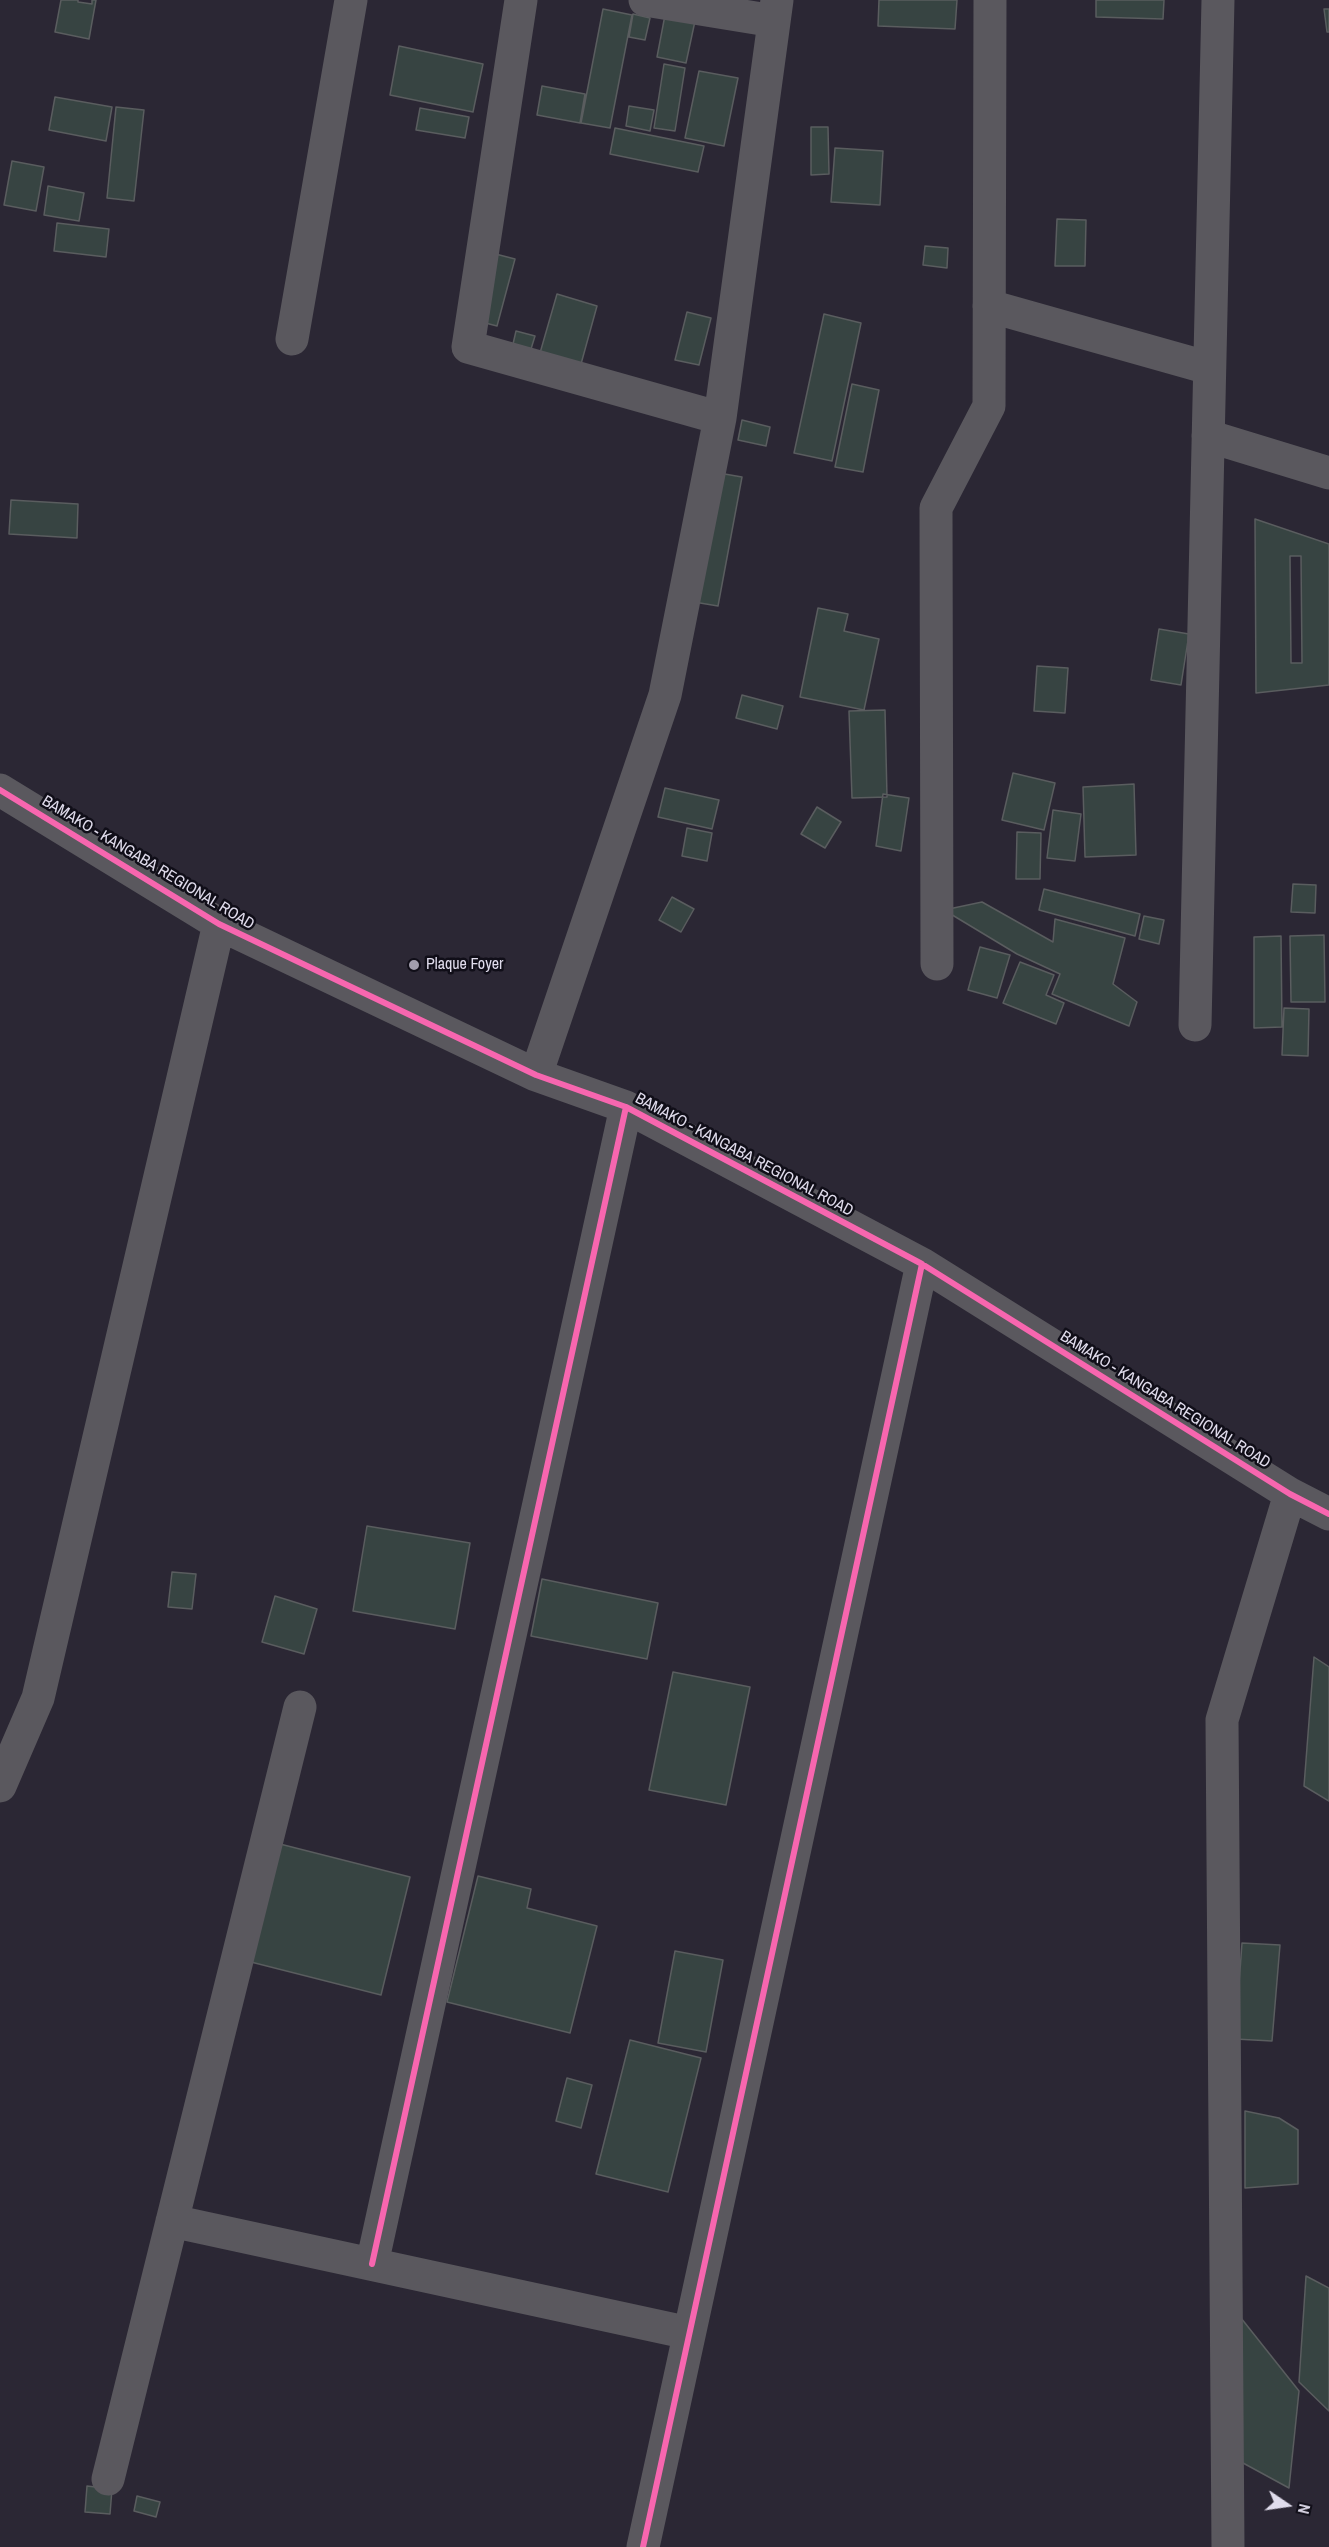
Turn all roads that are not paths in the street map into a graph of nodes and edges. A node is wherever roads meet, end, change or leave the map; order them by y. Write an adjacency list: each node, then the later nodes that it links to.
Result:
1 (351, 0): 8 (street)
2 (521, 0): 10 (street)
3 (645, 0): 6 (street)
4 (990, 0): 7 (street)
5 (1218, 0): 9 (street)
6 (775, 11): 10 (street)
7 (989, 306): 9 (street); 15 (street)
8 (292, 339)
9 (1209, 368): 11 (street)
10 (720, 418): 17 (street)
11 (1208, 436): 12 (street); 16 (street)
12 (1329, 473)
13 (0, 790): 14 (street, BAMAKO - KANGABA REGIONAL ROAD)
14 (219, 924): 17 (street, BAMAKO - KANGABA REGIONAL ROAD); 23 (street)
15 (937, 964)
16 (1195, 1025)
17 (536, 1075): 18 (street, BAMAKO - KANGABA REGIONAL ROAD)
18 (626, 1107): 19 (street, BAMAKO - KANGABA REGIONAL ROAD); 25 (street)
19 (922, 1264): 20 (street, BAMAKO - KANGABA REGIONAL ROAD); 26 (street)
20 (1290, 1494): 21 (street, BAMAKO - KANGABA REGIONAL ROAD); 29 (street)
21 (1329, 1514)
22 (300, 1707): 24 (street)
23 (0, 1786)
24 (172, 2221): 25 (street); 27 (street)
25 (372, 2264): 26 (street)
26 (689, 2333): 28 (street)
27 (108, 2479)
28 (643, 2547)
29 (1228, 2547)

